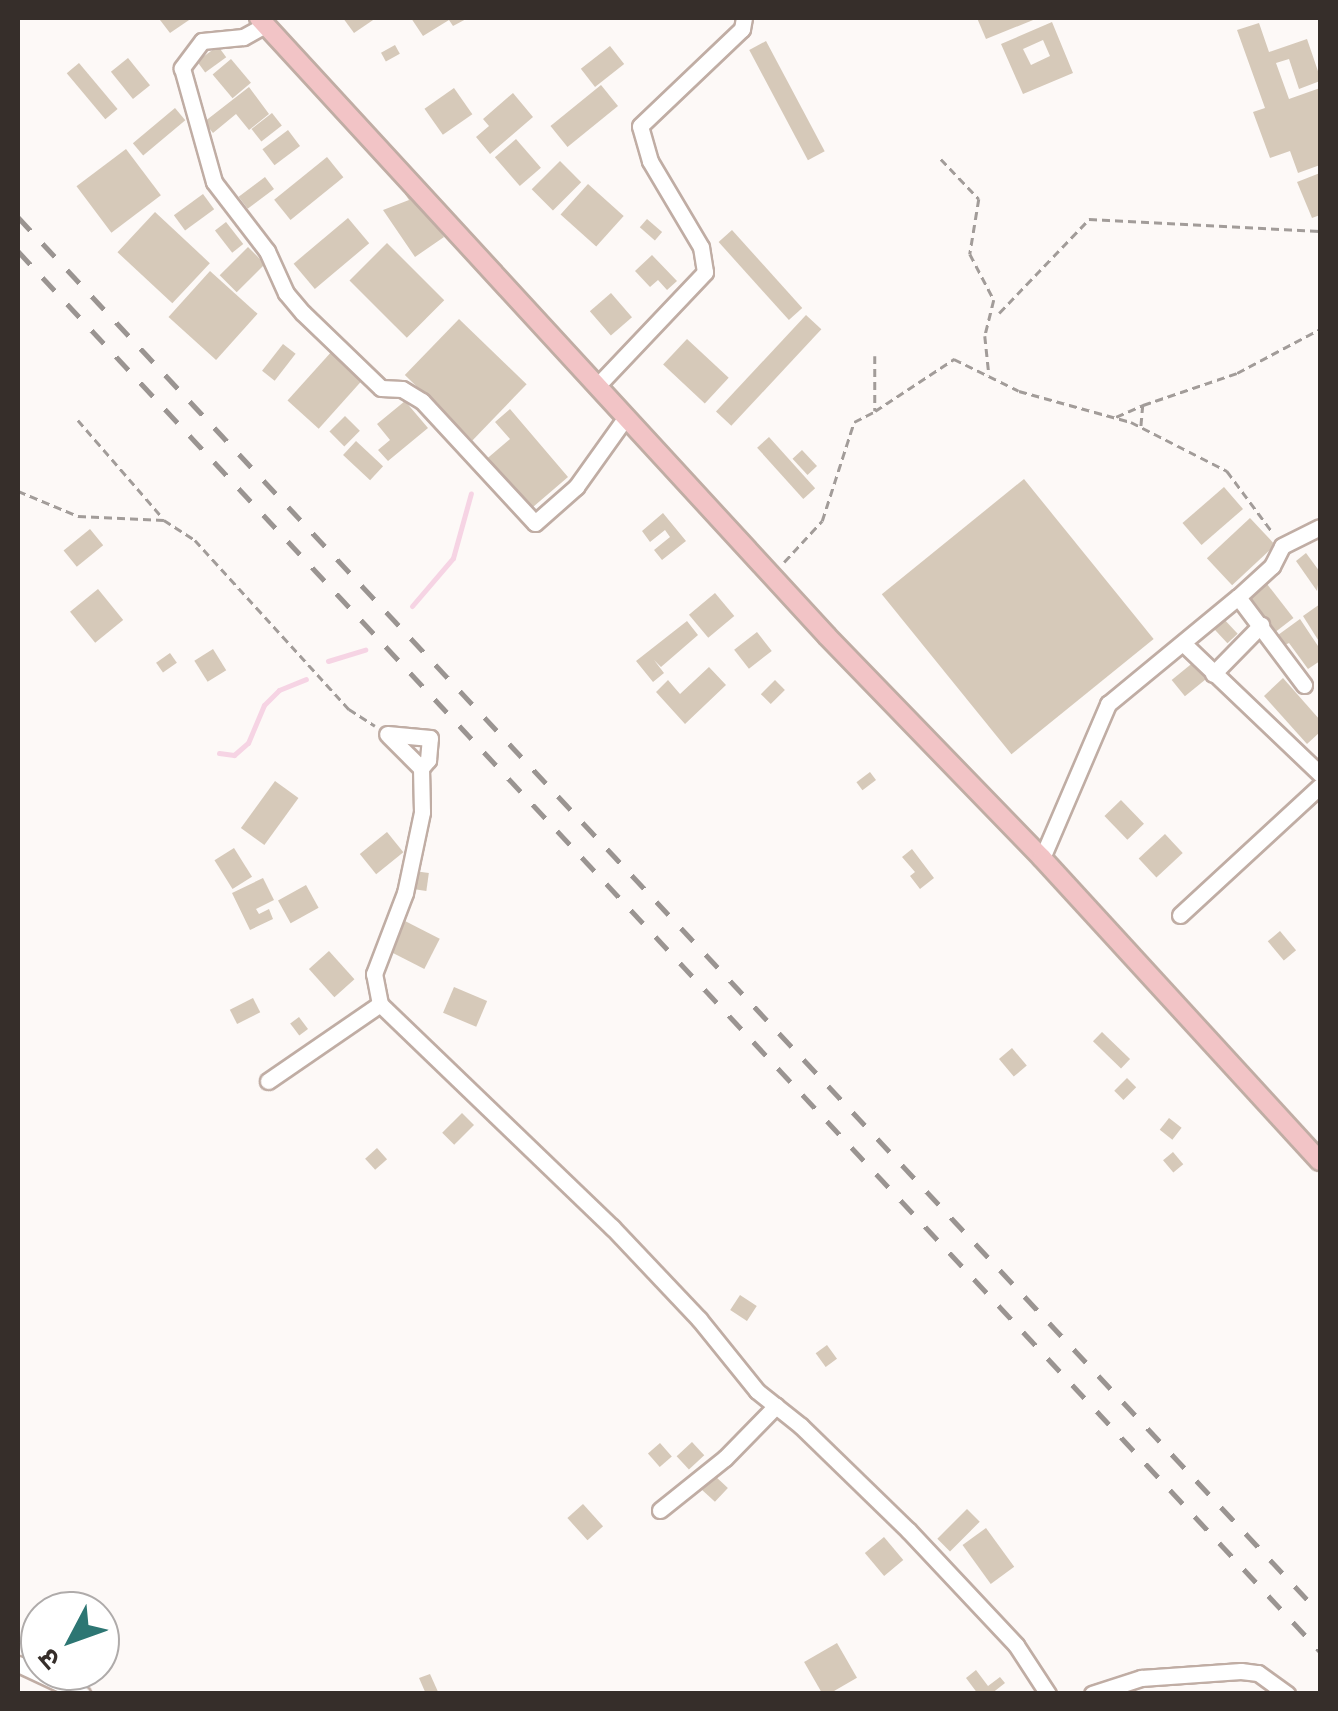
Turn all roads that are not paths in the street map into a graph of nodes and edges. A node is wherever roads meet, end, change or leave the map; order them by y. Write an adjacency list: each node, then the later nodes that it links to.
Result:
1 (744, 18): 3 (street)
2 (262, 21): 3 (main road); 4 (street)
3 (597, 386): 4 (main road)
4 (626, 417): 14 (main road)
5 (1320, 527): 6 (street)
6 (1238, 597): 7 (street); 8 (street)
7 (1261, 625): 9 (street); 10 (street)
8 (1184, 645): 9 (street); 14 (street)
9 (1213, 674): 12 (street)
10 (1304, 685)
11 (421, 768): 11 (street); 16 (street)
12 (1320, 774)
13 (1320, 786): 15 (street)
14 (1042, 858): 18 (main road)
15 (1180, 915)
16 (380, 1004): 17 (street); 19 (street)
17 (268, 1082)
18 (1320, 1160)
19 (776, 1406): 20 (street); 23 (street)
20 (660, 1510)
21 (18, 1664): 22 (street)
22 (82, 1694)
23 (1048, 1694)
24 (1092, 1694): 25 (street)
25 (1287, 1694)

